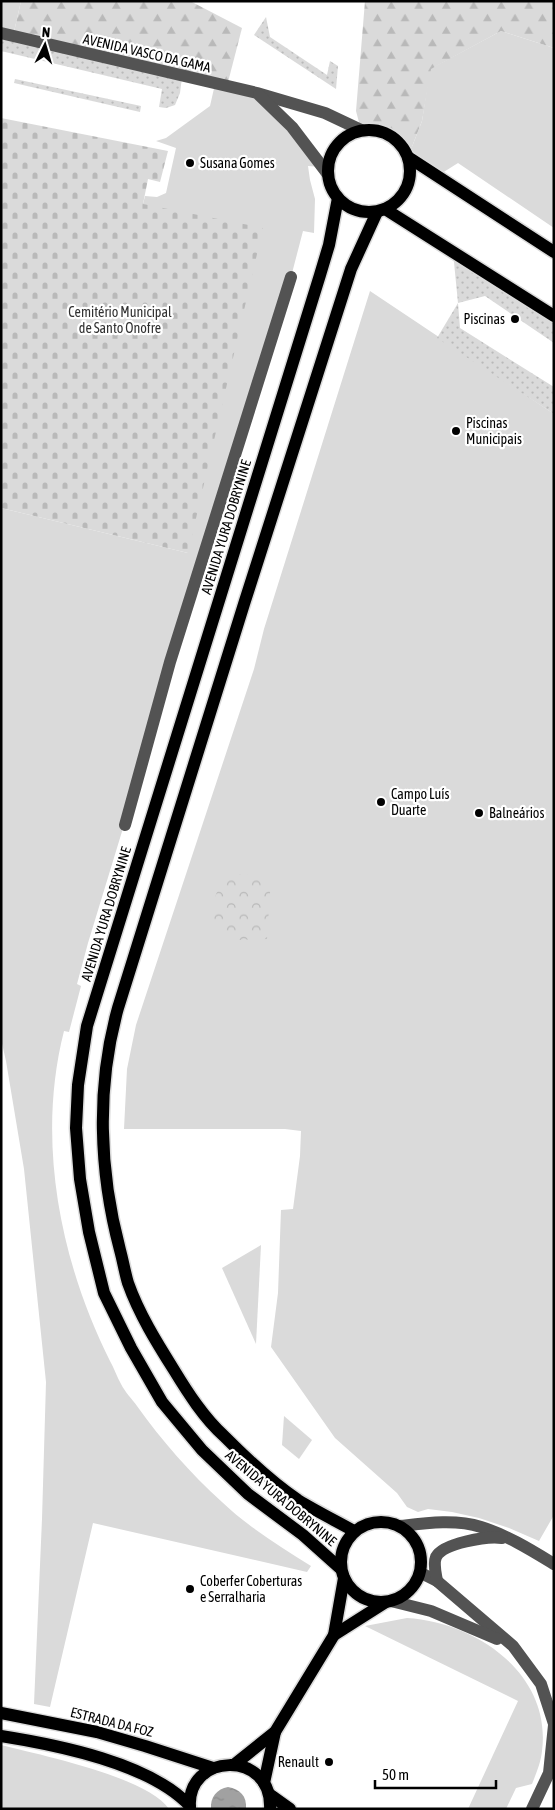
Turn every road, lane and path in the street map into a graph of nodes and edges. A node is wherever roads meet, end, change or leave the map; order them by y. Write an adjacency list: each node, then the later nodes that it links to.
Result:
1 (1, 33): 2 (street, AVENIDA VASCO DA GAMA)
2 (257, 93): 3 (street, AVENIDA VASCO DA GAMA); 5 (street)
3 (361, 130): 4 (main road); 5 (main road)
4 (408, 156): 7 (main road); 8 (main road)
5 (327, 173): 6 (main road)
6 (338, 198): 7 (main road); 16 (main road, AVENIDA YURA DOBRYNINE)
7 (381, 210): 10 (main road); 13 (main road, AVENIDA YURA DOBRYNINE)
8 (554, 252)
9 (291, 277): 11 (street)
10 (554, 316)
11 (125, 825)
12 (400, 1526): 13 (main road); 14 (street); 17 (main road)
13 (354, 1531): 16 (main road)
14 (514, 1541): 15 (street); 18 (street)
15 (554, 1564)
16 (343, 1573): 19 (main road); 20 (main road)
17 (420, 1573): 18 (street); 19 (main road)
18 (437, 1581): 21 (street)
19 (388, 1601): 20 (main road); 21 (street)
20 (334, 1635): 24 (main road)
21 (513, 1646): 23 (street)
22 (1, 1713): 27 (main road, ESTRADA DA FOZ)
23 (554, 1724): 32 (street)
24 (275, 1732): 26 (main road); 28 (main road)
25 (1, 1736): 29 (main road)
26 (235, 1764): 27 (main road); 28 (main road)
27 (213, 1768): 29 (main road)
28 (267, 1789): 30 (main road); 31 (main road)
29 (190, 1807)
30 (270, 1809)
31 (290, 1809)
32 (532, 1809)

